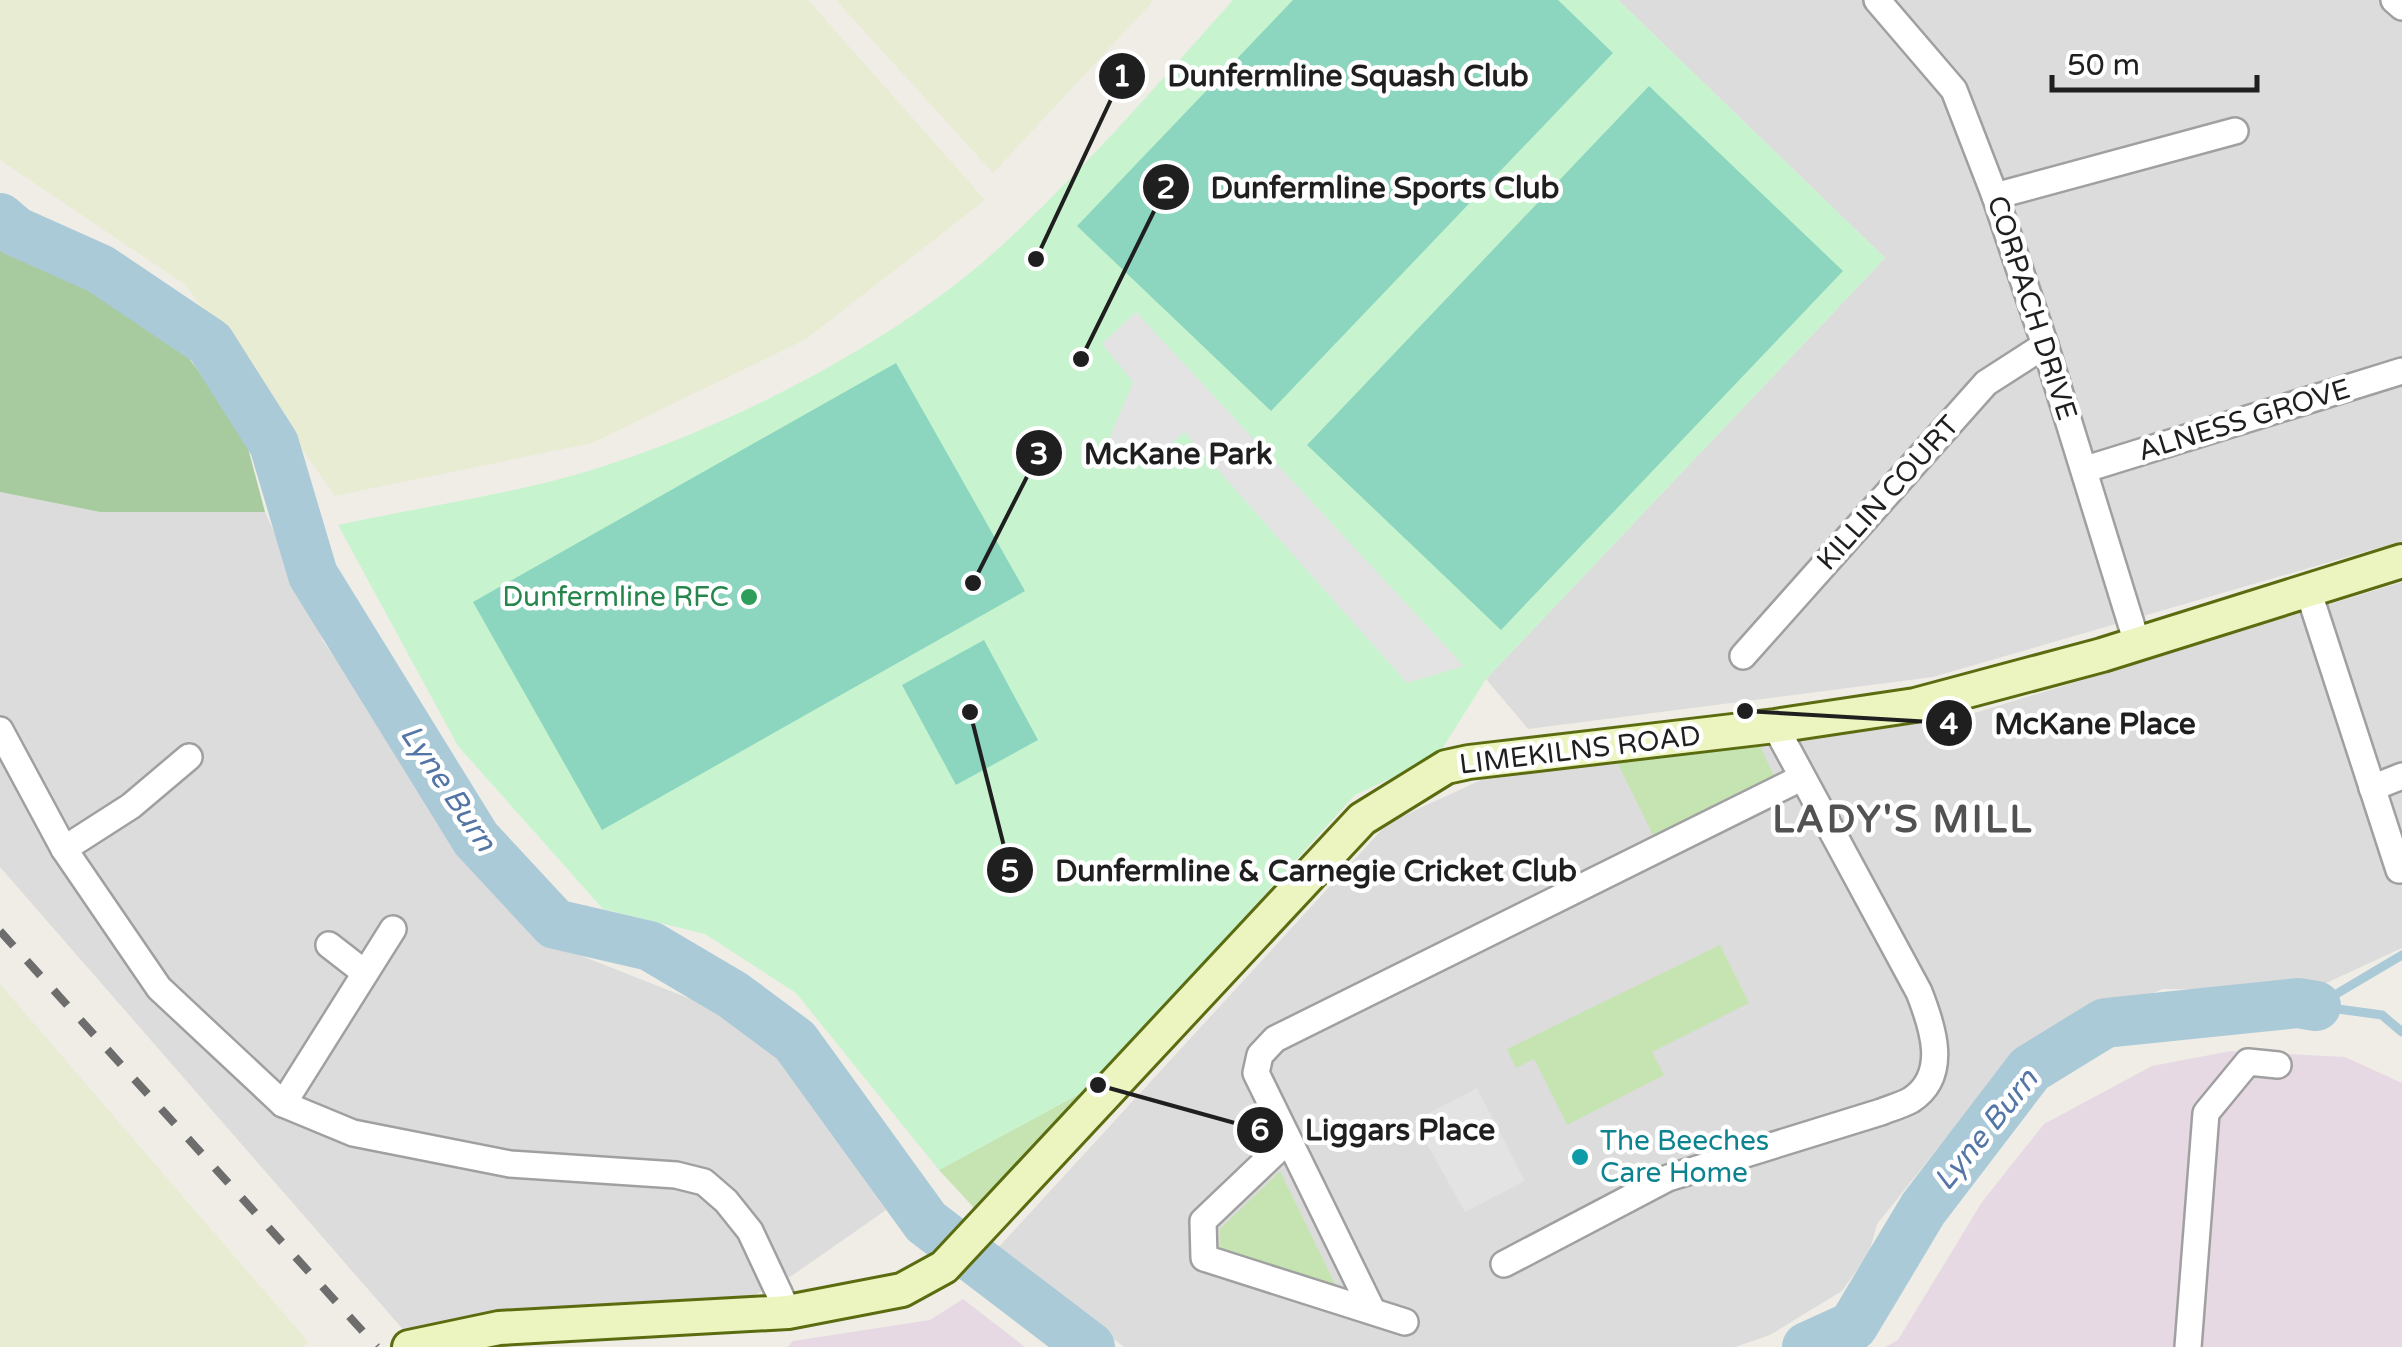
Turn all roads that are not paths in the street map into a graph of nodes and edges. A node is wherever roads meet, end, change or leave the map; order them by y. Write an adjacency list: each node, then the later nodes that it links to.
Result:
1 (1876, 0): 5 (street, CORPACH DRIVE)
2 (2394, 0): 3 (street)
3 (2402, 7)
4 (2236, 131): 5 (street)
5 (1996, 196): 6 (street, CORPACH DRIVE)
6 (2045, 346): 8 (street, CORPACH DRIVE); 12 (street, KILLIN COURT)
7 (2402, 371): 8 (street, ALNESS GROVE)
8 (2086, 470): 11 (street, CORPACH DRIVE)
9 (2402, 561): 10 (main road, LIMEKILNS ROAD)
10 (2308, 590): 11 (main road, LIMEKILNS ROAD); 18 (street)
11 (2137, 643): 13 (main road, LIMEKILNS ROAD)
12 (1743, 656)
13 (1776, 726): 17 (street); 29 (main road, LIMEKILNS ROAD)
14 (0, 730): 19 (street)
15 (189, 758): 19 (street)
16 (2402, 776): 18 (street)
17 (1801, 778): 26 (street); 27 (street)
18 (2372, 788): 20 (street)
19 (64, 849): 25 (street)
20 (2400, 870)
21 (393, 929): 23 (street)
22 (329, 945): 23 (street)
23 (366, 973): 25 (street)
24 (2278, 1065): 32 (street)
25 (283, 1104): 29 (street)
26 (1288, 1140): 28 (street); 28 (street)
27 (1504, 1264)
28 (1372, 1310): 30 (street)
29 (788, 1312): 31 (main road, LIMEKILNS ROAD)
30 (1405, 1322)
31 (412, 1346)
32 (2188, 1347)

